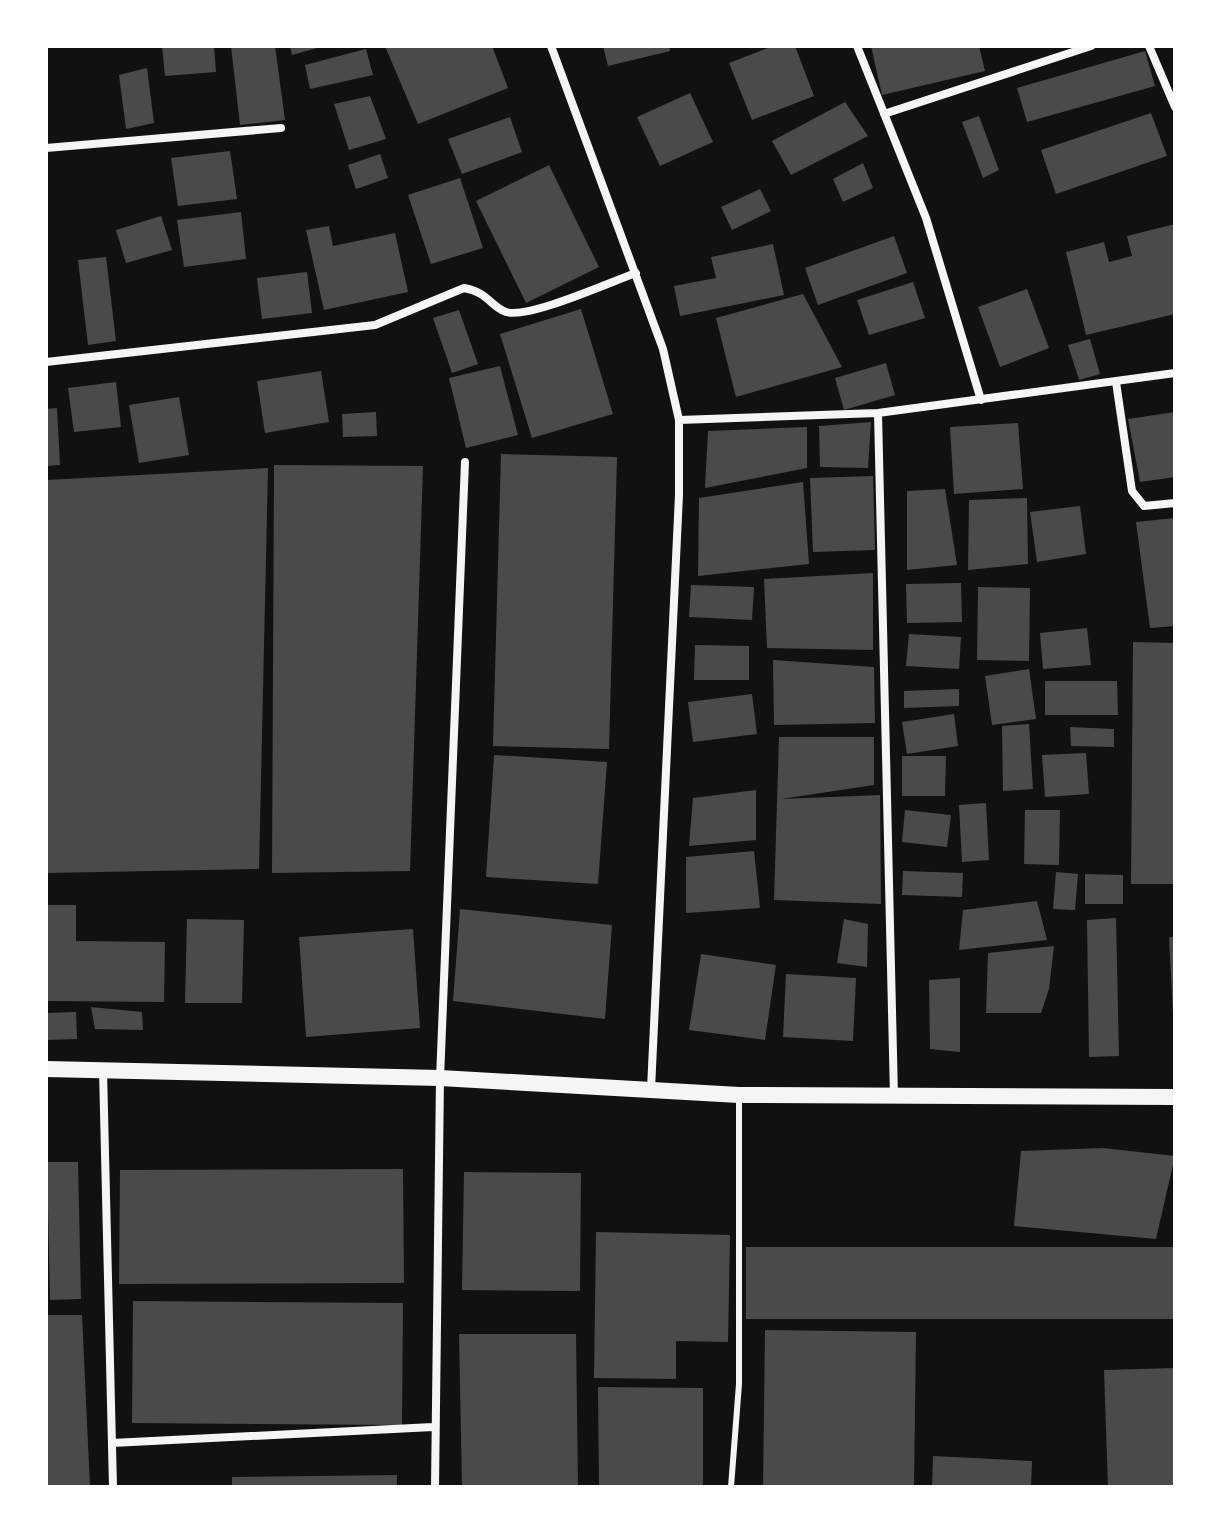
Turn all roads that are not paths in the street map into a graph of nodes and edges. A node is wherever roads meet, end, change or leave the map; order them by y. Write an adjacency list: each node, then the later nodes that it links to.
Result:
1 (551, 46): 9 (street)
2 (857, 46): 6 (street)
3 (1091, 46): 6 (street)
4 (1149, 46): 5 (street)
5 (1175, 107)
6 (884, 114): 13 (street)
7 (281, 128): 8 (street)
8 (46, 148)
9 (636, 273): 10 (street); 15 (street)
10 (46, 362)
11 (1175, 373): 12 (street)
12 (1116, 382): 13 (street); 17 (street)
13 (981, 400): 14 (street)
14 (878, 413): 15 (street); 23 (street)
15 (679, 420): 21 (street)
16 (465, 462): 20 (street)
17 (1175, 503)
18 (46, 1069): 19 (main road)
19 (103, 1069): 20 (main road); 26 (street)
20 (440, 1078): 21 (main road); 25 (street)
21 (651, 1089): 22 (main road)
22 (739, 1095): 23 (main road); 29 (lane)
23 (894, 1097): 24 (main road)
24 (1175, 1097)
25 (433, 1427): 26 (street); 28 (street)
26 (112, 1443): 27 (street)
27 (113, 1487)
28 (435, 1487)
29 (731, 1487)

